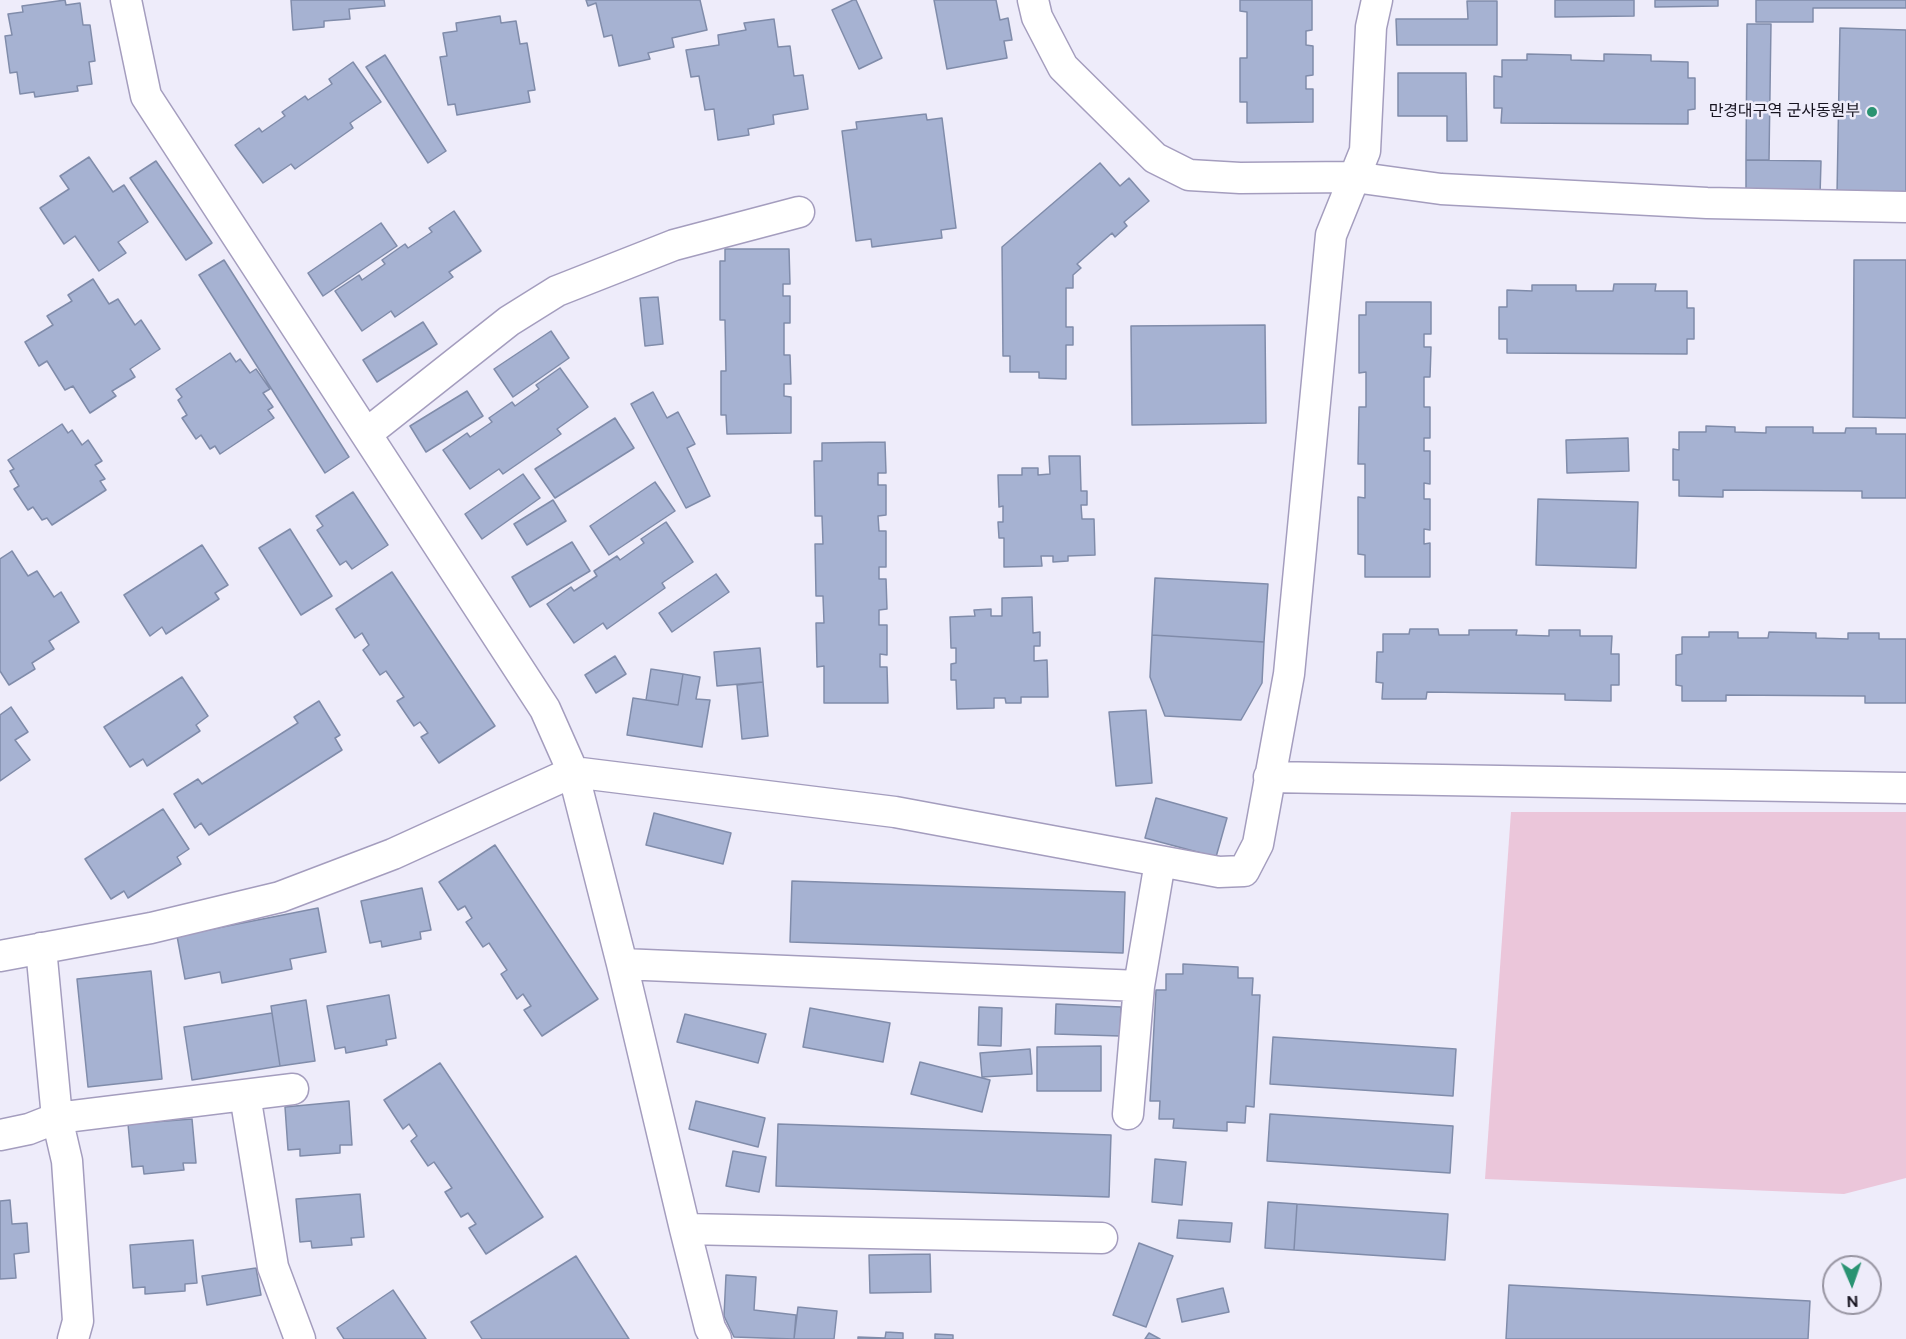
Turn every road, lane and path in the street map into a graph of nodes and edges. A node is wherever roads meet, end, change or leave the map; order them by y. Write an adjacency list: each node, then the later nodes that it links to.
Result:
1 (126, 0): 7 (street)
2 (1033, 0): 4 (street)
3 (1377, 0): 4 (street)
4 (1354, 177): 5 (street); 9 (street)
5 (1906, 207)
6 (799, 212): 7 (street)
7 (366, 434): 8 (street)
8 (573, 772): 11 (street); 12 (street); 14 (street)
9 (1269, 777): 10 (street); 11 (street)
10 (1906, 788)
11 (1160, 862): 15 (street)
12 (41, 948): 13 (street); 19 (street)
13 (0, 956)
14 (622, 964): 15 (street); 21 (street)
15 (1139, 986): 18 (street)
16 (293, 1089): 17 (street)
17 (245, 1095): 19 (street); 24 (street)
18 (1128, 1114)
19 (57, 1118): 20 (street); 23 (street)
20 (0, 1135)
21 (685, 1229): 22 (street); 25 (street)
22 (1102, 1238)
23 (73, 1339)
24 (300, 1339)
25 (716, 1339)

